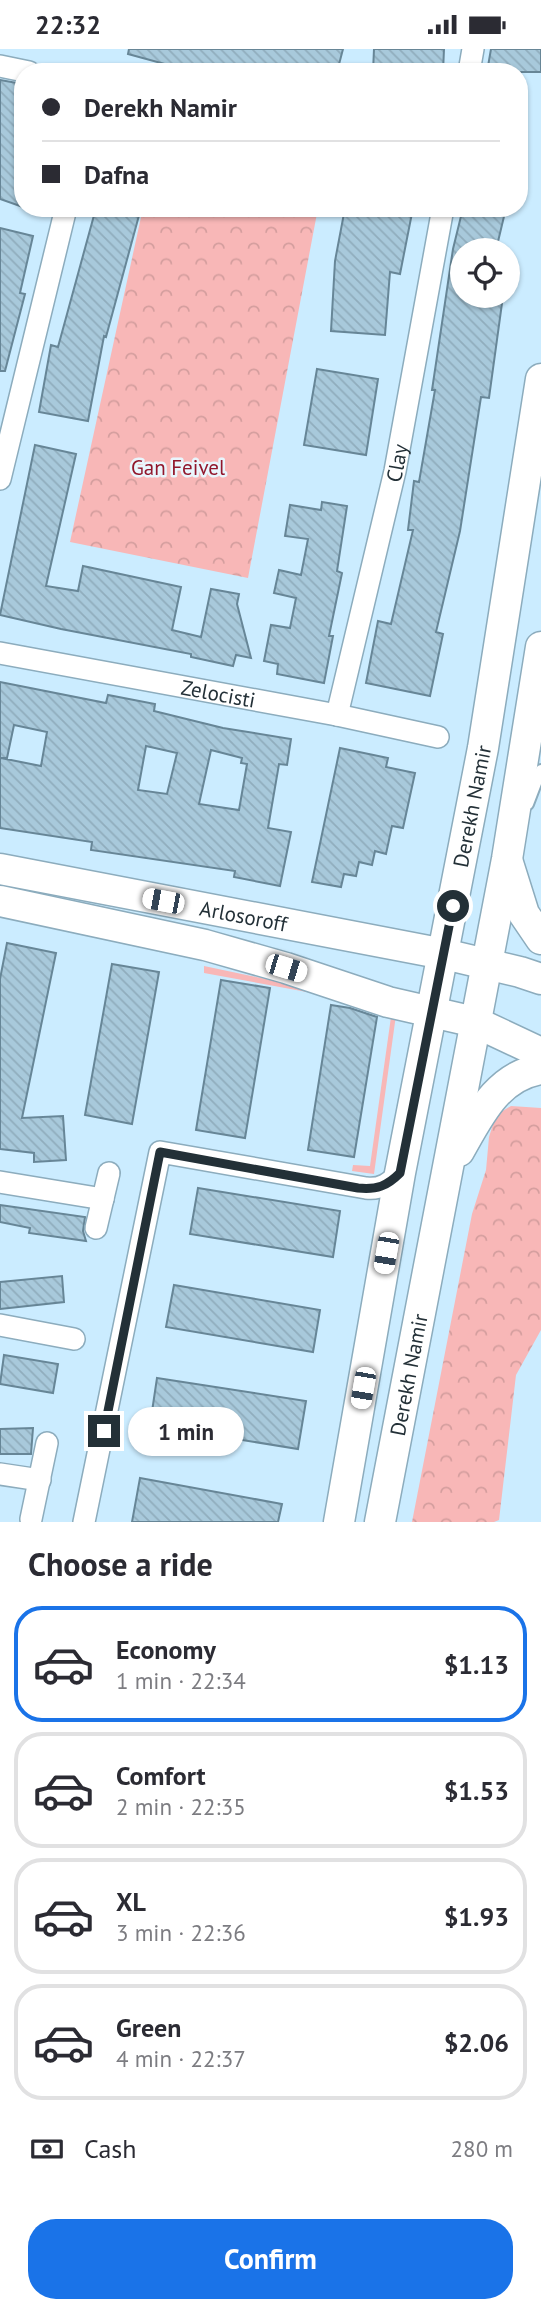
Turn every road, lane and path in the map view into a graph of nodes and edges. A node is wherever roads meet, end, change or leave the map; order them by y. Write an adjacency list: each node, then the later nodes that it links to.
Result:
1 (64, 217): 4 (street)
2 (441, 217): 7 (street, Clay)
3 (541, 379): 14 (main road, Derekh Namir)
4 (0, 479)
5 (541, 647): 10 (main road, Derekh Namir)
6 (0, 653): 7 (street, Zelocisti)
7 (337, 715): 8 (street, Zelocisti)
8 (438, 737)
9 (541, 770): 10 (lane)
10 (507, 859): 13 (main road); 15 (main road, Derekh Namir)
11 (0, 869): 14 (main road, Arlosoroff)
12 (0, 901): 17 (main road, Arlosoroff)
13 (541, 939)
14 (444, 954): 15 (main road, Arlosoroff); 17 (main road, Derekh Namir)
15 (486, 964): 16 (main road, Arlosoroff); 18 (main road, Derekh Namir)
16 (541, 979)
17 (432, 1012): 18 (main road, Arlosoroff); 22 (main road, Derekh Namir)
18 (475, 1022): 19 (main road, Arlosoroff); 23 (main road, Derekh Namir)
19 (541, 1053)
20 (541, 1069): 23 (main road)
21 (109, 1173): 25 (street)
22 (400, 1173): 33 (street); 34 (main road, Derekh Namir)
23 (446, 1173): 35 (main road, Derekh Namir)
24 (0, 1182): 25 (street)
25 (103, 1199): 26 (street)
26 (96, 1228)
27 (0, 1325): 28 (street)
28 (74, 1340)
29 (47, 1443): 31 (street)
30 (0, 1474): 31 (street)
31 (40, 1481): 32 (street)
32 (31, 1519)
33 (84, 1522)
34 (339, 1522)
35 (380, 1522)

